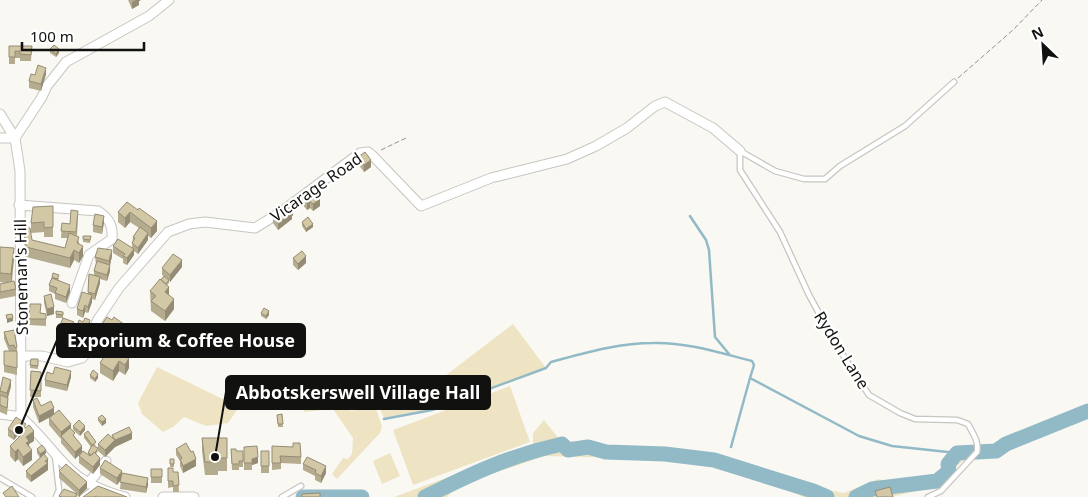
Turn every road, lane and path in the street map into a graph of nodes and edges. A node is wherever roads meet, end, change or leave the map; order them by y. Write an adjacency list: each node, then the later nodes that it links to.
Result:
1 (169, 0): 6 (street)
2 (1042, 0): 3 (path)
3 (954, 82): 8 (lane)
4 (0, 114): 6 (street)
5 (0, 138): 6 (street)
6 (15, 138): 10 (street, Stoneman's Hill)
7 (406, 138): 9 (path)
8 (740, 151): 9 (street, Vicarage Road); 29 (lane, Rydon Lane)
9 (371, 154): 12 (street, Vicarage Road)
10 (19, 205): 11 (street); 12 (street, Stoneman's Hill)
11 (72, 303)
12 (22, 356): 14 (street, Stoneman's Hill)
13 (0, 414): 14 (street)
14 (21, 417): 15 (street)
15 (55, 456): 18 (street); 20 (lane)
16 (106, 461): 18 (street)
17 (0, 478): 22 (lane)
18 (91, 486): 24 (lane); 25 (street)
19 (301, 486): 28 (lane)
20 (59, 490): 21 (lane); 23 (lane)
21 (67, 494)
22 (32, 497)
23 (56, 497)
24 (82, 497)
25 (125, 497)
26 (163, 497): 27 (street)
27 (194, 497)
28 (282, 497)
29 (928, 497)

